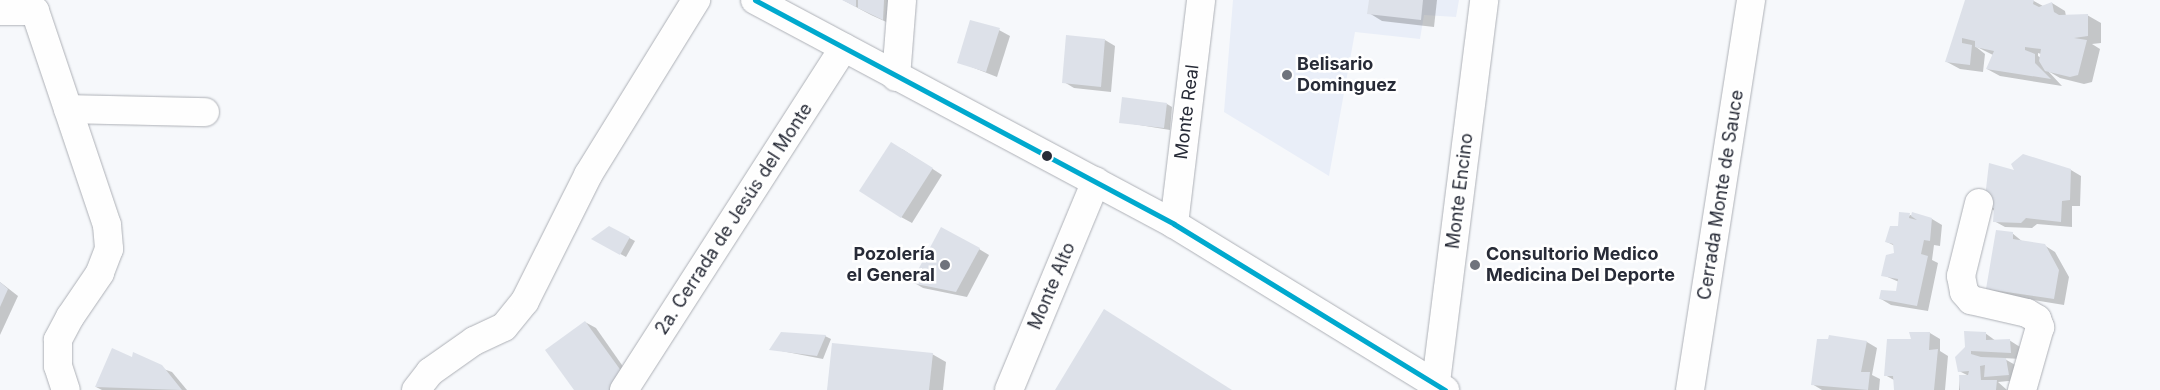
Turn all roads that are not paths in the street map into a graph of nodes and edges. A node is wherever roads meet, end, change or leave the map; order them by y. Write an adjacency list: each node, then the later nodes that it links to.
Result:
1 (696, 0): 17 (street)
2 (756, 0): 8 (street)
3 (902, 0): 9 (street)
4 (1201, 0): 14 (street, Monte Real)
5 (1484, 0): 15 (street, Monte Encino)
6 (1751, 0): 20 (street, Cerrada Monte de Sauce)
7 (0, 11): 10 (street)
8 (844, 47): 9 (street); 18 (street, 2a. Cerrada de Jesús del Monte)
9 (896, 77): 12 (street)
10 (68, 109): 11 (street); 16 (street)
11 (205, 112)
12 (1096, 181): 14 (street); 19 (street, Monte Alto)
13 (1979, 203): 21 (street)
14 (1174, 224): 15 (street)
15 (1441, 386)
16 (66, 390)
17 (416, 390)
18 (624, 390)
19 (1008, 390)
20 (1690, 390)
21 (2022, 390)

